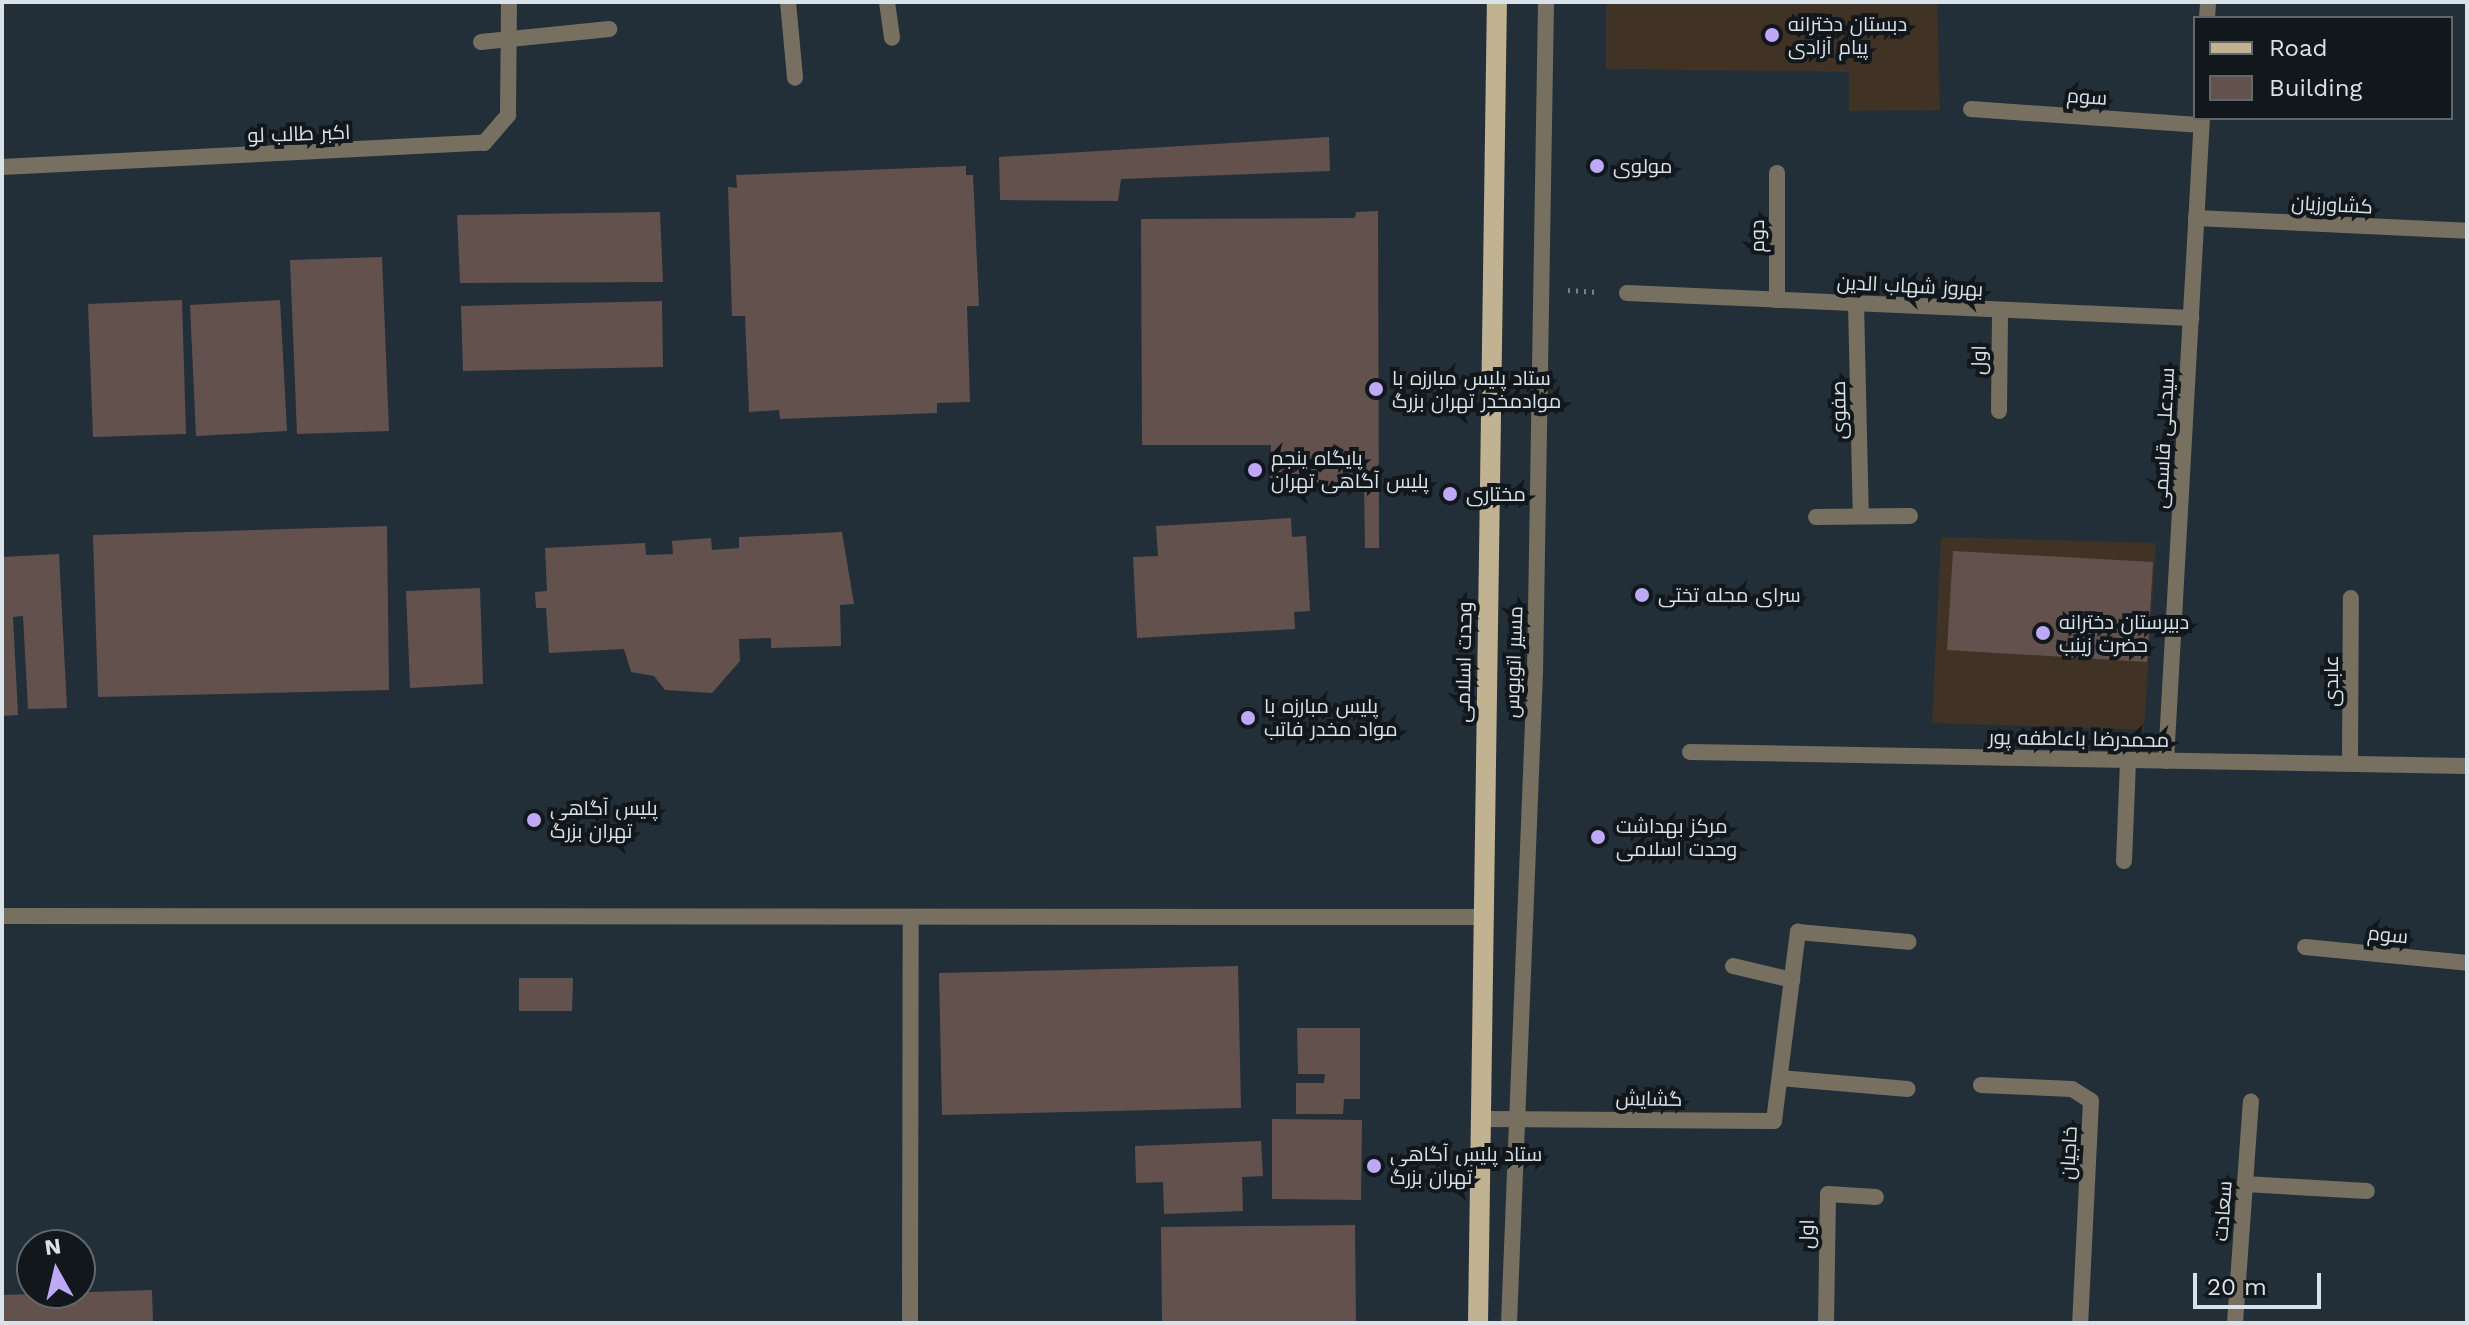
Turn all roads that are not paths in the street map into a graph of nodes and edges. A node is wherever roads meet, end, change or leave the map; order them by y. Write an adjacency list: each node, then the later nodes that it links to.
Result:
1 (509, 2): 8 (street, اکبر طالب لو)
2 (788, 2): 10 (street)
3 (887, 2): 7 (street)
4 (1497, 2): 35 (main road, وحدت اسلامی)
5 (1546, 2): 45 (street, مسیر اتوبوس)
6 (609, 29): 8 (street)
7 (892, 38)
8 (513, 39): 9 (street); 13 (street, اکبر طالب لو)
9 (481, 42)
10 (795, 78)
11 (1971, 109): 12 (street, سوم)
12 (2201, 122): 15 (street, سیدعلی قاسمی)
13 (2, 167)
14 (1777, 173): 18 (street, دوم)
15 (2196, 218): 16 (street, کشاورزیان); 21 (street, سیدعلی قاسمی)
16 (2467, 231)
17 (1627, 293): 18 (street, بهروز شهاب الدین)
18 (1777, 300): 19 (street, بهروز شهاب الدین)
19 (1856, 303): 20 (street, بهروز شهاب الدین); 23 (street, صفوی)
20 (2000, 310): 21 (street, بهروز شهاب الدین); 22 (street, اول)
21 (2191, 318): 29 (street, سیدعلی قاسمی)
22 (1999, 411)
23 (1861, 516): 24 (street); 25 (street)
24 (1910, 516)
25 (1816, 517)
26 (2351, 598): 30 (street, عابدی)
27 (1690, 752): 28 (street, محمدرضا باعاطفه پور)
28 (2128, 760): 29 (street, محمدرضا باعاطفه پور); 32 (street)
29 (2166, 761): 30 (street, محمدرضا باعاطفه پور)
30 (2350, 764): 31 (street, محمدرضا باعاطفه پور)
31 (2467, 766)
32 (2124, 861)
33 (2, 916): 34 (street)
34 (911, 917): 35 (street); 50 (street)
35 (1484, 917): 46 (main road, وحدت اسلامی)
36 (1909, 942): 40 (street, گشایش)
37 (2305, 947): 38 (street, سوم)
38 (2467, 963)
39 (1733, 966): 40 (street)
40 (1792, 980): 41 (street, گشایش)
41 (1780, 1078): 43 (street); 45 (street, گشایش)
42 (1981, 1085): 54 (street, خاجیان)
43 (1908, 1089)
44 (2251, 1102): 47 (street, سعادت)
45 (1512, 1117): 46 (street, گشایش); 52 (street, مسیر اتوبوس)
46 (1481, 1119): 51 (main road, وحدت اسلامی)
47 (2245, 1184): 48 (street); 55 (street, سعادت)
48 (2367, 1191)
49 (1876, 1197): 53 (street, اول)
50 (910, 1323)
51 (1478, 1323)
52 (1509, 1323)
53 (1826, 1323)
54 (2080, 1323)
55 (2235, 1323)

